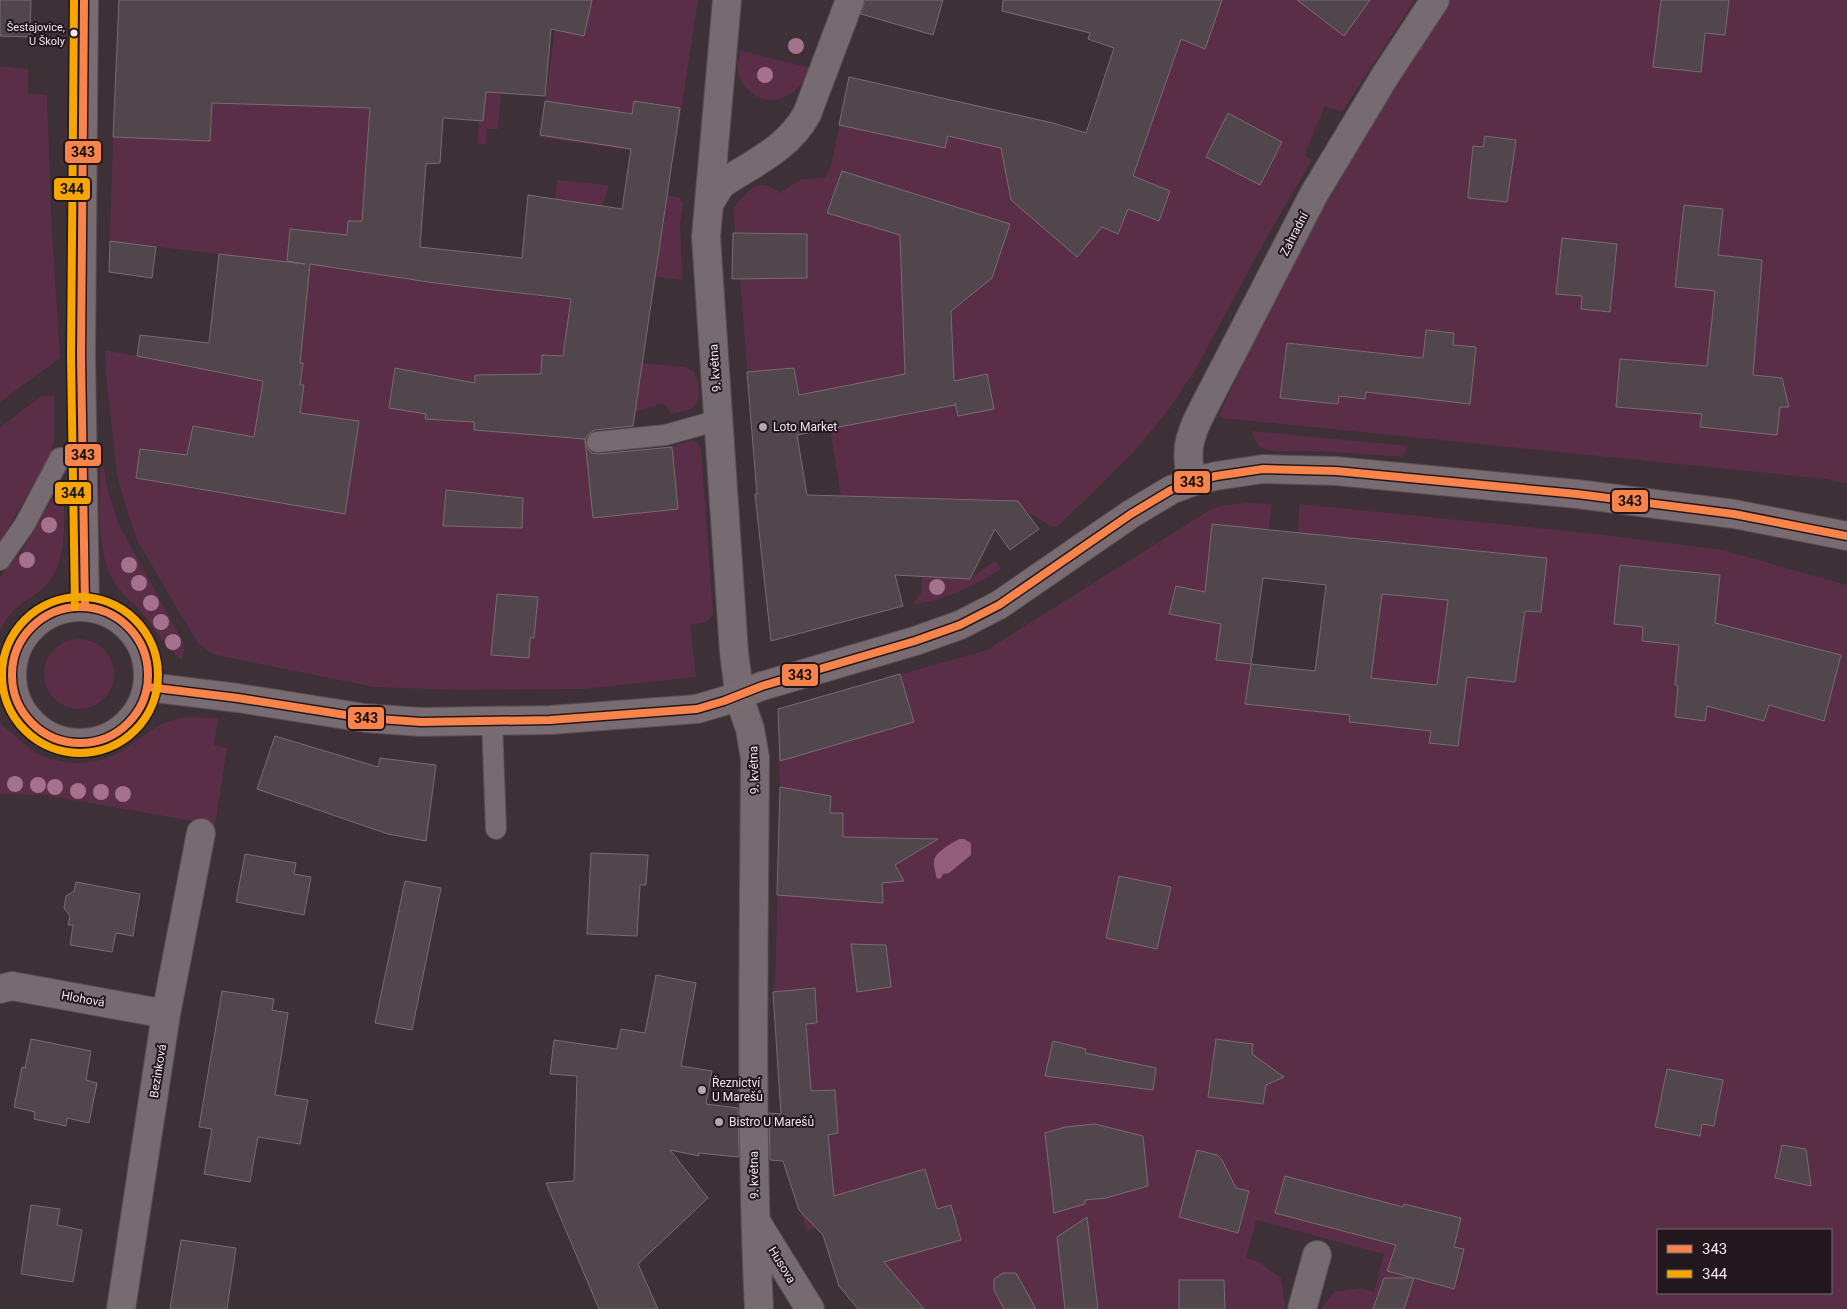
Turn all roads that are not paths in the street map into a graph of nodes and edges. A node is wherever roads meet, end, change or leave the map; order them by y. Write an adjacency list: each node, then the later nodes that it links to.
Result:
1 (84, 0): 12 (street)
2 (727, 0): 5 (street, 9. května)
3 (850, 0): 5 (street, 9. května)
4 (1435, 0): 9 (street, Zahradní)
5 (709, 204): 6 (street, 9. května)
6 (719, 420): 7 (lane); 15 (street, 9. května)
7 (597, 442)
8 (66, 458): 11 (lane)
9 (1192, 482): 10 (street); 15 (street)
10 (1847, 536)
11 (0, 560)
12 (85, 606): 13 (street); 14 (street)
13 (6, 680): 14 (street)
14 (148, 687): 16 (street)
15 (739, 694): 16 (street); 21 (street, 9. května)
16 (492, 722): 17 (lane)
17 (496, 829)
18 (201, 834): 20 (street, Bezinková)
19 (0, 989): 20 (street, Hlohová)
20 (166, 1014): 23 (street, Bezinková)
21 (755, 1220): 24 (street, 9. května); 25 (street, Husova)
22 (1317, 1255): 26 (street)
23 (121, 1309)
24 (759, 1309)
25 (810, 1309)
26 (1302, 1309)

